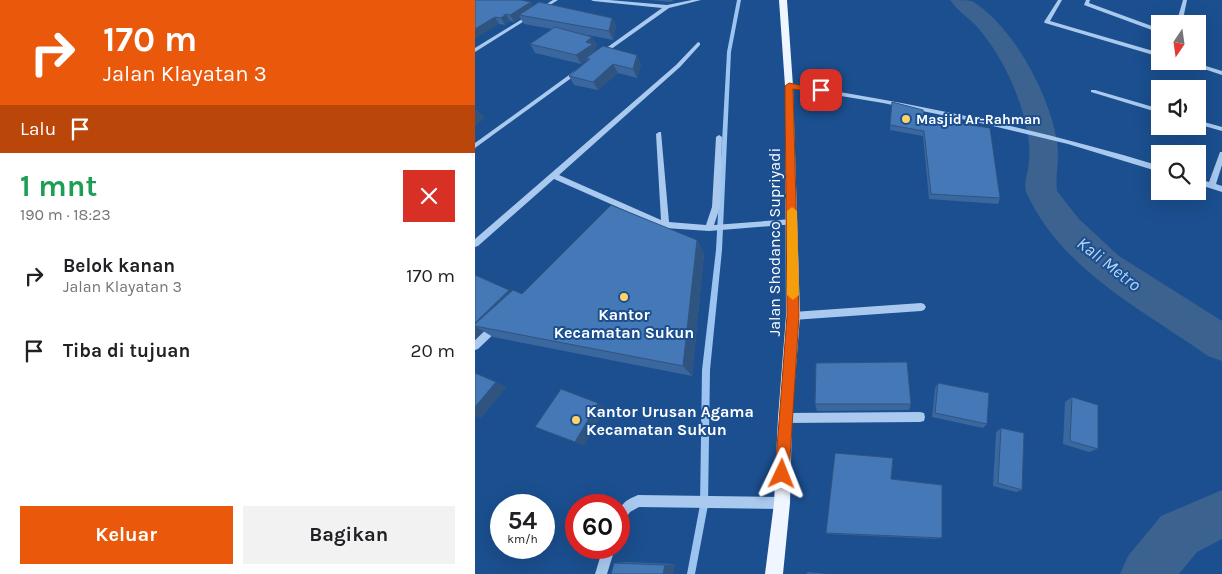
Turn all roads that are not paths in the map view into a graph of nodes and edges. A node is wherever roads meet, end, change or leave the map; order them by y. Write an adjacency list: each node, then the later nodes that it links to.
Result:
1 (557, 0): 12 (street)
2 (593, 0): 8 (street)
3 (699, 0): 8 (street)
4 (783, 0): 18 (main road, Jalan Shodanco Supriyadi)
5 (1060, 0): 13 (street)
6 (1089, 0): 10 (street)
7 (1185, 0): 9 (street)
8 (667, 7): 14 (street)
9 (1181, 15)
10 (1151, 28)
11 (698, 44): 28 (street)
12 (475, 50)
13 (1151, 52)
14 (590, 62)
15 (1206, 67): 17 (street)
16 (582, 68): 25 (street)
17 (1222, 72)
18 (789, 86): 27 (street); 34 (main road, Jalan Shodanco Supriyadi)
19 (1093, 91): 20 (street)
20 (1151, 108)
21 (1206, 125): 22 (street)
22 (1222, 129)
23 (659, 134): 35 (street)
24 (719, 137): 37 (street)
25 (475, 146)
26 (1222, 154): 30 (street)
27 (1151, 166)
28 (555, 176): 32 (street); 38 (street)
29 (1206, 184): 30 (street)
30 (1212, 186): 31 (street)
31 (1222, 189)
32 (622, 207): 33 (street); 35 (street)
33 (615, 214)
34 (792, 222): 36 (street); 40 (main road, Jalan Shodanco Supriyadi)
35 (665, 225): 37 (street)
36 (734, 227): 37 (street)
37 (711, 228)
38 (475, 244)
39 (921, 307): 40 (street)
40 (793, 316): 44 (main road, Jalan Shodanco Supriyadi)
41 (503, 320): 42 (street)
42 (475, 346)
43 (920, 417): 44 (street)
44 (785, 418): 45 (main road, Jalan Shodanco Supriyadi)
45 (782, 503): 46 (street); 49 (main road, Jalan Shodanco Supriyadi)
46 (630, 506)
47 (606, 559): 48 (street)
48 (601, 574)
49 (774, 574)

